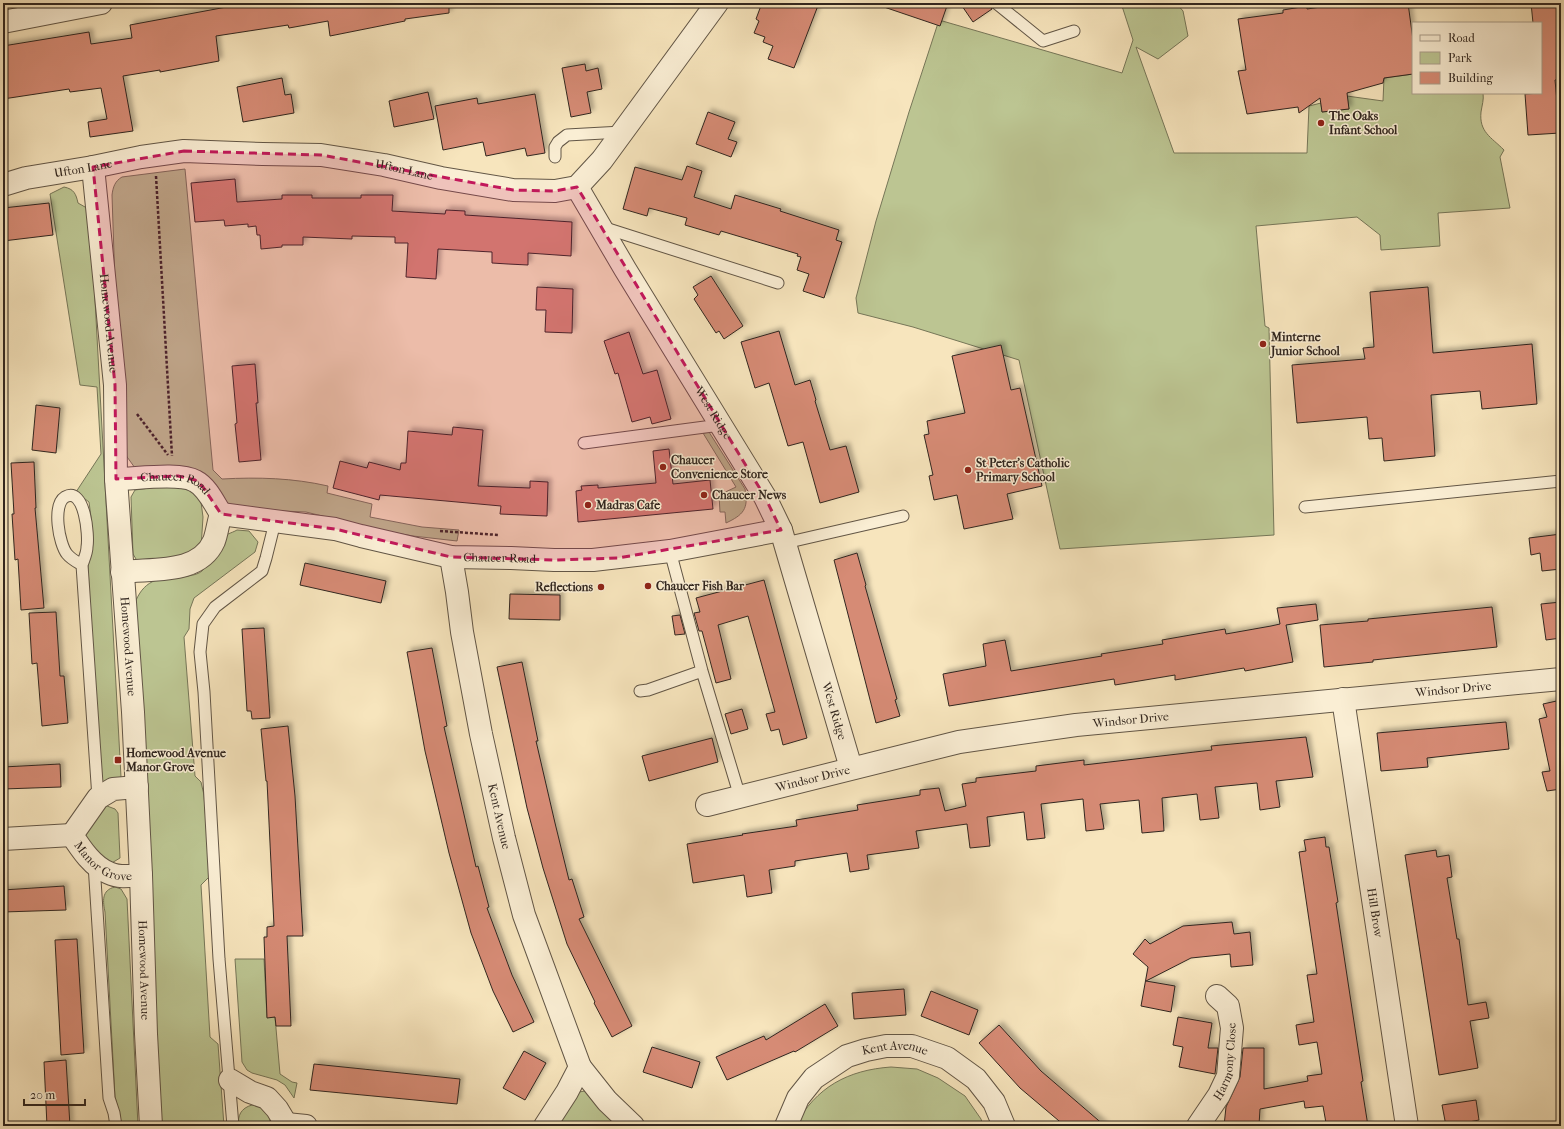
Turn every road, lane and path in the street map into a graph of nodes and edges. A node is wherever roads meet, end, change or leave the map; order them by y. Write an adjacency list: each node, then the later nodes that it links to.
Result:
1 (101, 3): 4 (street)
2 (717, 3): 6 (street)
3 (996, 3): 5 (lane)
4 (3, 22)
5 (1074, 31)
6 (622, 132): 8 (lane); 11 (street)
7 (155, 155): 9 (street, Ufton Lane); 11 (street, Ufton Lane); 14 (path)
8 (556, 157)
9 (93, 167): 10 (street, Ufton Lane); 14 (street, Homewood Avenue)
10 (3, 185)
11 (577, 187): 12 (street, West Ridge)
12 (601, 226): 13 (lane); 15 (street, West Ridge)
13 (778, 283)
14 (115, 385): 17 (street, Homewood Avenue)
15 (720, 425): 16 (lane); 25 (street, West Ridge)
16 (584, 443)
17 (116, 479): 20 (street, Chaucer Road); 29 (street, Homewood Avenue)
18 (1561, 480): 19 (lane)
19 (1305, 507)
20 (221, 514): 22 (street, Chaucer Road); 29 (street)
21 (903, 516): 25 (lane)
22 (275, 522): 27 (street, Chaucer Road); 45 (lane)
23 (436, 531): 24 (path)
24 (506, 535)
25 (783, 537): 26 (street, Chaucer Road); 34 (street, West Ridge)
26 (670, 551): 27 (street, Chaucer Road); 30 (lane)
27 (451, 557): 44 (street, Kent Avenue)
28 (82, 565): 28 (lane); 37 (lane)
29 (122, 572): 35 (street, Homewood Avenue)
30 (702, 670): 32 (lane); 36 (lane)
31 (1561, 679): 33 (street, Windsor Drive)
32 (640, 691)
33 (1343, 699): 34 (street, Windsor Drive); 55 (street, Hill Brow)
34 (851, 768): 36 (street, Windsor Drive)
35 (136, 787): 37 (street, Manor Grove); 42 (street, Homewood Avenue)
36 (740, 797): 38 (street, Windsor Drive)
37 (98, 798): 39 (street, Manor Grove)
38 (707, 805)
39 (72, 835): 40 (street, Manor Grove); 41 (street, Manor Grove)
40 (3, 839)
41 (94, 864): 42 (street, Manor Grove); 47 (lane)
42 (141, 875): 48 (street, Homewood Avenue)
43 (1217, 996): 54 (street, Harmony Close)
44 (580, 1067): 50 (street); 51 (street, Kent Avenue)
45 (230, 1080): 46 (street); 49 (lane)
46 (292, 1125)
47 (116, 1126)
48 (151, 1126)
49 (233, 1126)
50 (545, 1126)
51 (633, 1126)
52 (786, 1126): 53 (street, Kent Avenue)
53 (1004, 1126)
54 (1198, 1126)
55 (1407, 1126)

